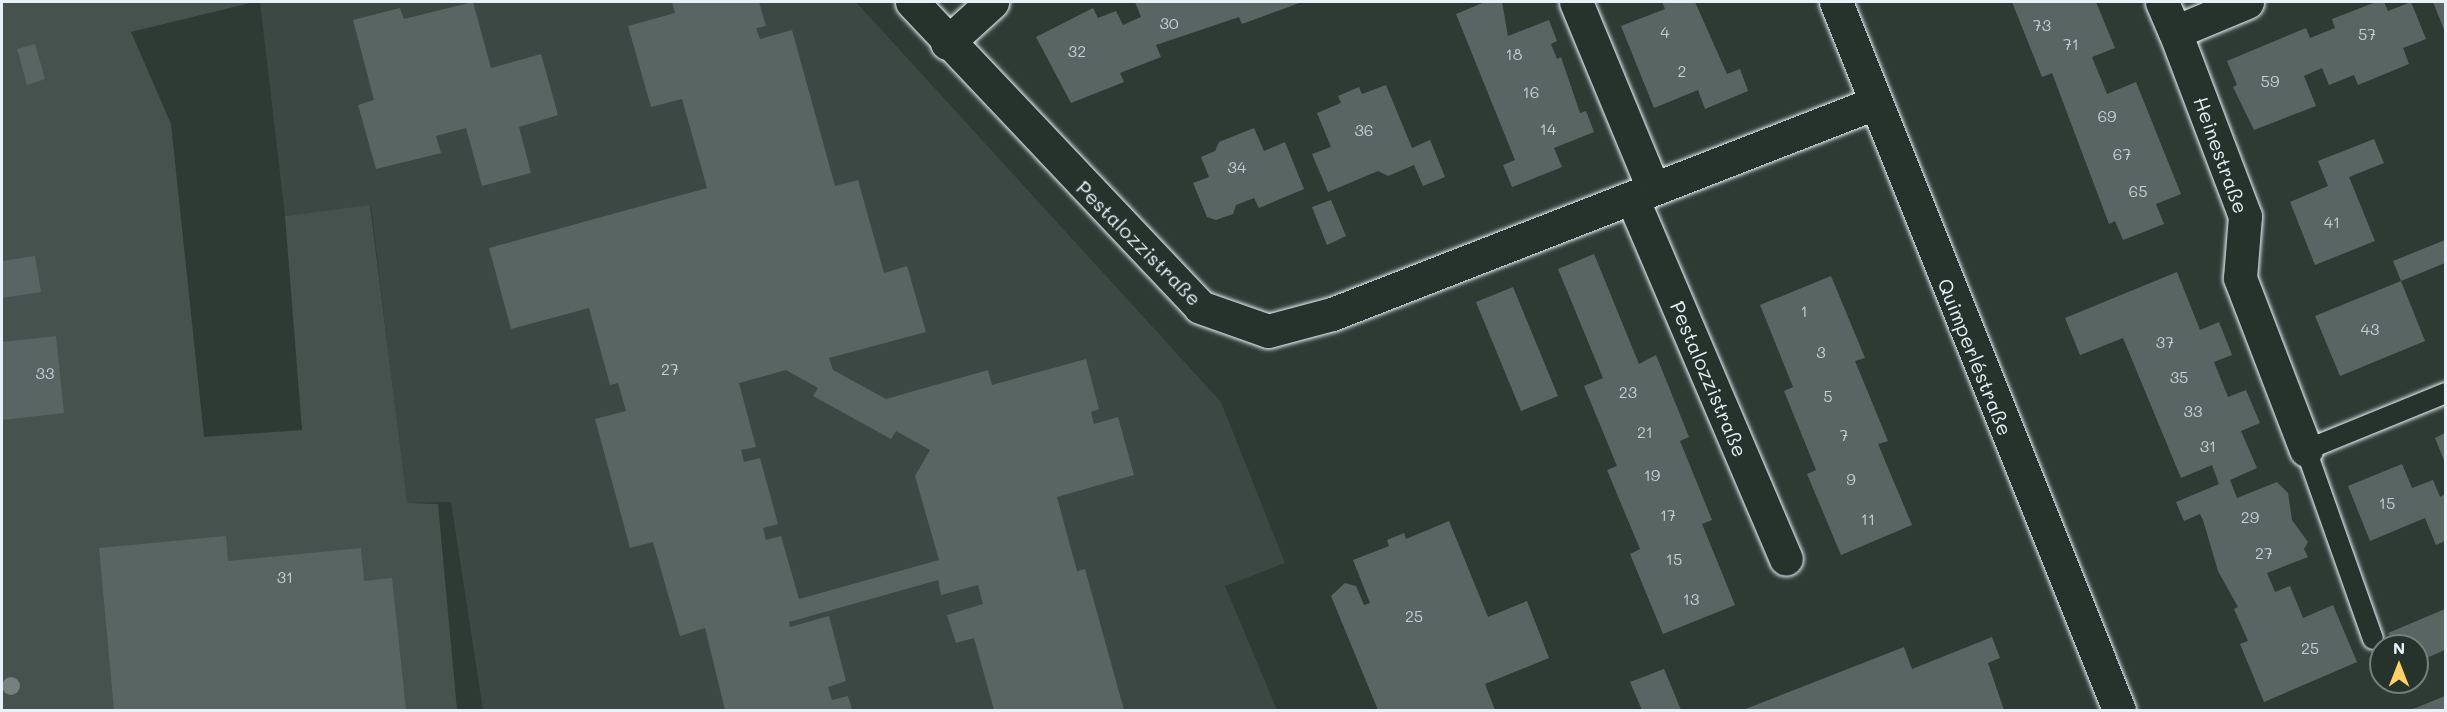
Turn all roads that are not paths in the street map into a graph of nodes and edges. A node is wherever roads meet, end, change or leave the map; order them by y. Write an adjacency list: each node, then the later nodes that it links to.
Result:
1 (912, 2): 8 (street, Pestalozzistraße)
2 (992, 2): 8 (street)
3 (1576, 2): 10 (street)
4 (1836, 2): 9 (street, Quimperléstraße)
5 (2162, 2): 7 (street, Heinestraße)
6 (2247, 2): 7 (street)
7 (2175, 32): 12 (street, Heinestraße)
8 (947, 43): 10 (street, Pestalozzistraße)
9 (1875, 103): 10 (street, Pestalozzistraße); 15 (street, Quimperléstraße)
10 (1642, 193): 13 (street, Pestalozzistraße)
11 (2445, 393): 12 (lane)
12 (2306, 450): 14 (lane, Heinestraße)
13 (1786, 560)
14 (2371, 634)
15 (2119, 711)

